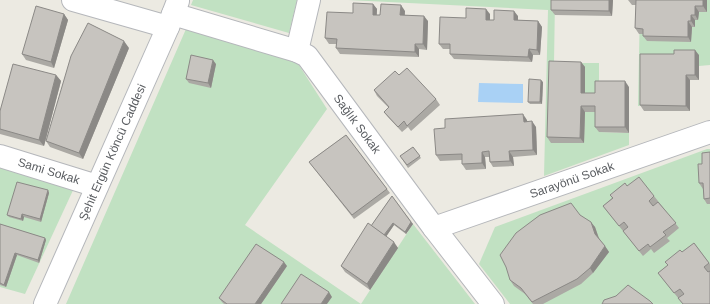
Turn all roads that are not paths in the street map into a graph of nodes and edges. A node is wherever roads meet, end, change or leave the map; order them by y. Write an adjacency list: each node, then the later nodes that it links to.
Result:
1 (73, 0): 3 (street, Sağlık Sokak)
2 (309, 0): 4 (street)
3 (173, 14): 4 (street, Sağlık Sokak); 7 (street, Şehit Ergün Köncü Caddesi)
4 (297, 51): 8 (street, Sağlık Sokak)
5 (710, 132): 8 (street, Sarayönü Sokak)
6 (0, 156): 7 (street, Sami Sokak)
7 (97, 186): 9 (street, Şehit Ergün Köncü Caddesi)
8 (434, 228): 10 (street, Sağlık Sokak)
9 (44, 304)
10 (493, 304)

